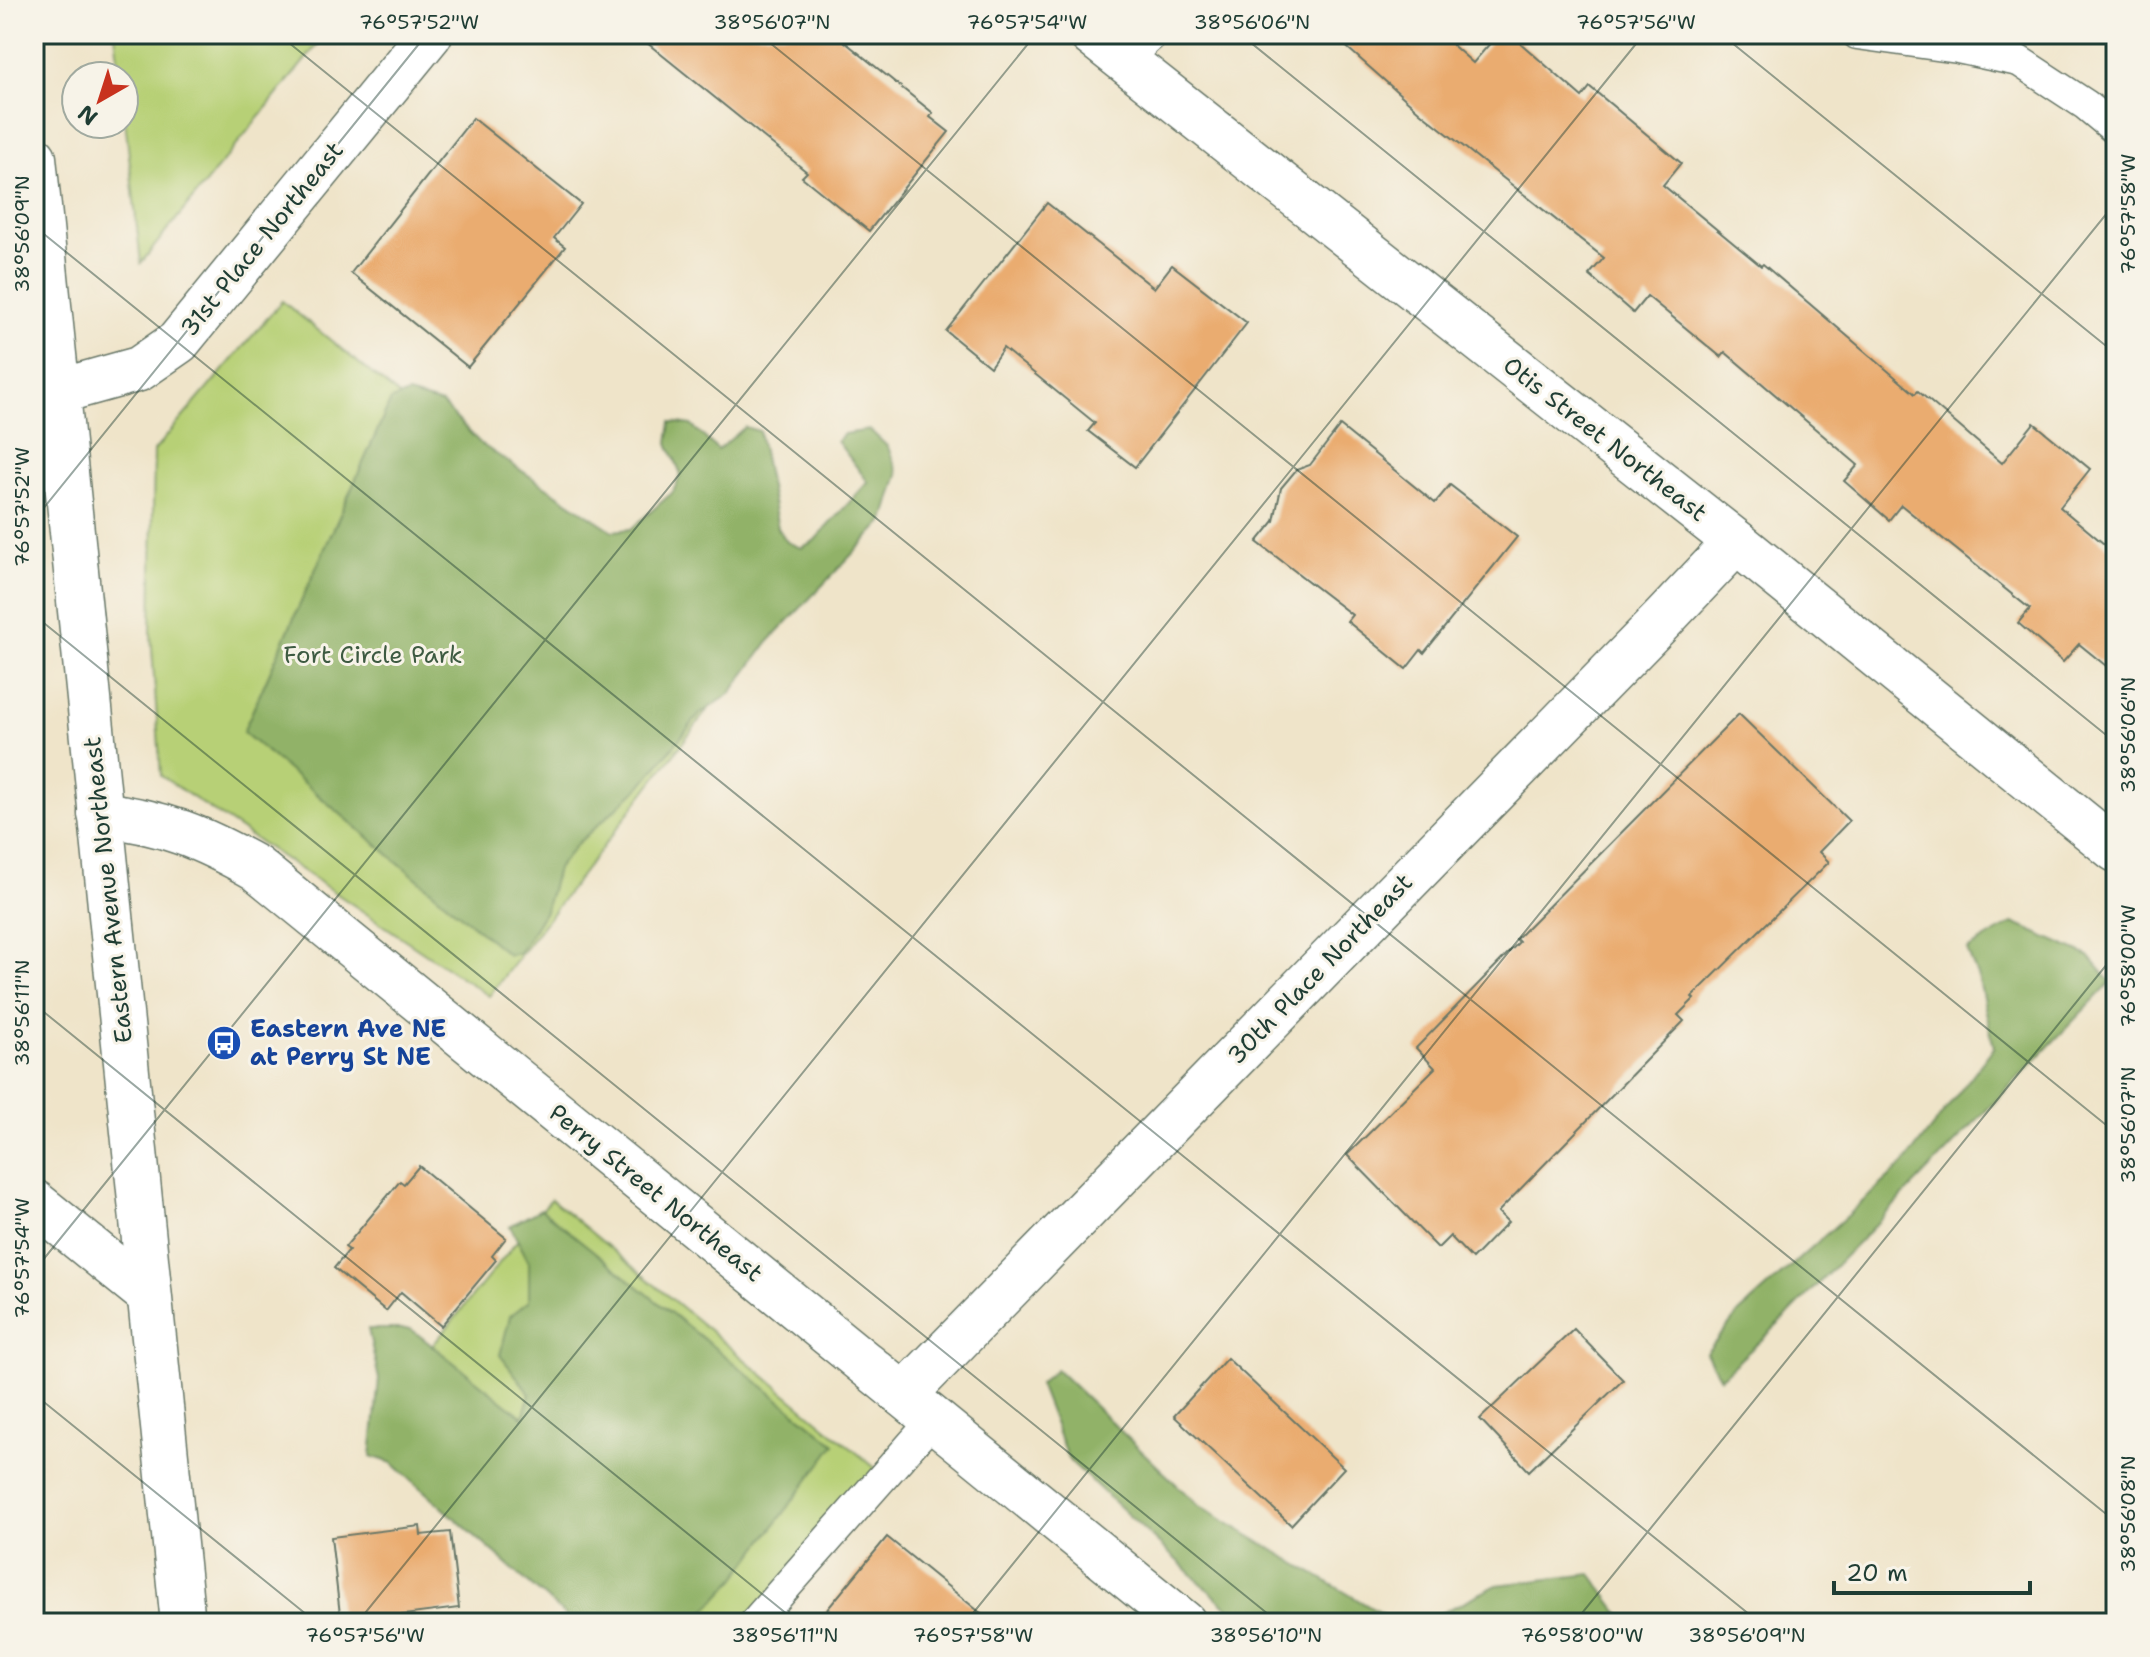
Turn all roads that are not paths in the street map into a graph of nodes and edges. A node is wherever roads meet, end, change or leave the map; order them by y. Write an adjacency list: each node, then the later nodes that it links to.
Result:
1 (430, 34): 6 (street, 31st Place Northeast)
2 (1857, 34): 4 (lane)
3 (1123, 43): 7 (street, Otis Street Northeast)
4 (2116, 130)
5 (34, 158): 6 (street, Eastern Avenue Northeast)
6 (57, 392): 8 (street, Eastern Avenue Northeast)
7 (1736, 542): 9 (street, Otis Street Northeast); 12 (street, 30th Place Northeast)
8 (100, 814): 11 (street, Eastern Avenue Northeast); 12 (street, Perry Street Northeast)
9 (2116, 850)
10 (34, 1202): 11 (street)
11 (149, 1295): 13 (street, Eastern Avenue Northeast)
12 (919, 1407): 14 (lane); 15 (street, Perry Street Northeast)
13 (183, 1623)
14 (754, 1623)
15 (1184, 1623)

